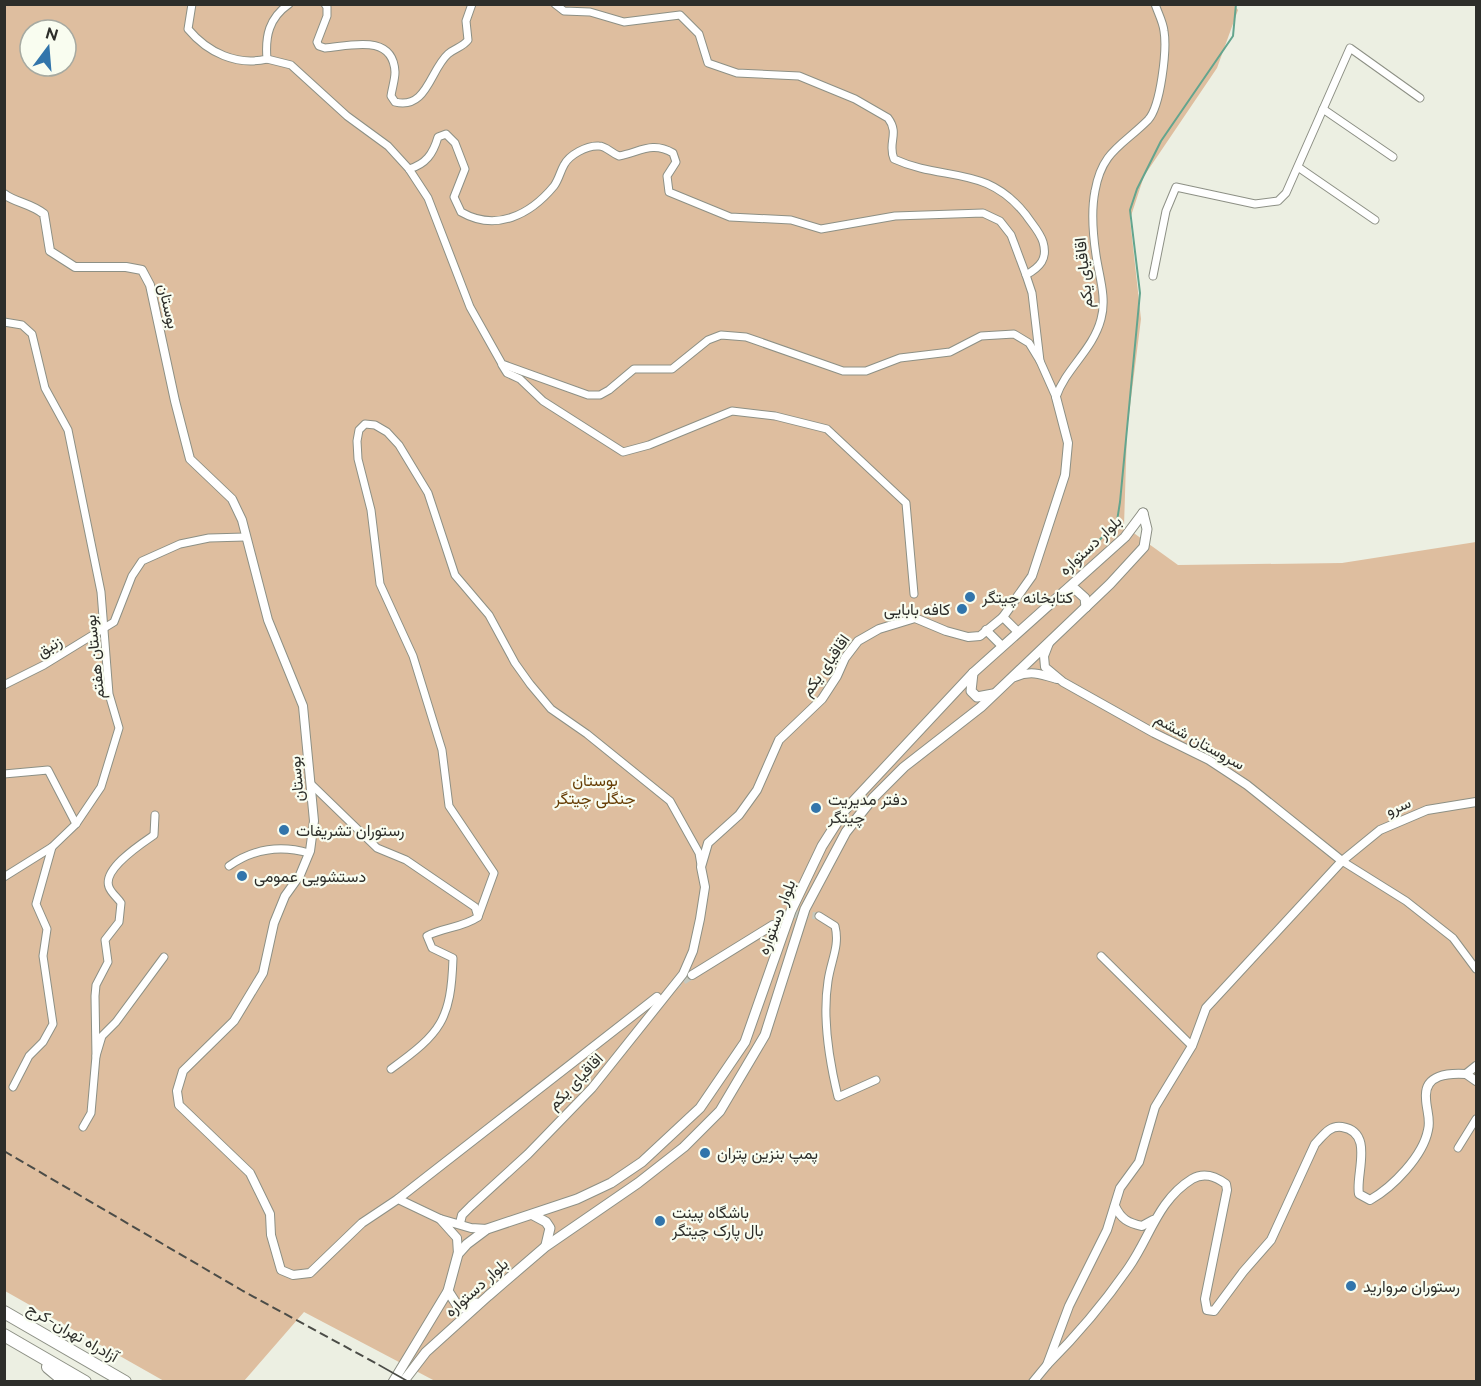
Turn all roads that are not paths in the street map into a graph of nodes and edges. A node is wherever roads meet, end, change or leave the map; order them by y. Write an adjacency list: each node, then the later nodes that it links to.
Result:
1 (192, 4): 7 (street)
2 (289, 4): 7 (street)
3 (325, 4): 4 (street)
4 (472, 4)
5 (555, 4): 15 (street)
6 (1155, 4): 20 (street, اقاقیای یکم)
7 (267, 59): 12 (street)
8 (1420, 98): 9 (street)
9 (1323, 109): 10 (street); 11 (street)
10 (1394, 157)
11 (1298, 167): 14 (street); 16 (street)
12 (409, 169): 15 (street); 19 (street)
13 (4, 194): 21 (street, بوستان)
14 (1374, 220)
15 (1026, 275): 18 (street)
16 (1153, 276)
17 (4, 322): 26 (street, بوستان هفتم)
18 (1040, 362): 19 (street); 20 (street)
19 (502, 364): 23 (street)
20 (1056, 397): 25 (street, اقاقیای یکم)
21 (245, 537): 26 (street); 37 (street, بوستان)
22 (1061, 593): 24 (main road); 24 (main road, بلوار دستواره); 28 (main road, بلوار دستواره)
23 (914, 594)
24 (1086, 607): 29 (main road, بلوار دستواره)
25 (1003, 617): 27 (street, اقاقیای یکم); 28 (street)
26 (105, 628): 34 (street, زنبق); 40 (street, بوستان هفتم)
27 (986, 630): 30 (street); 45 (street, اقاقیای یکم)
28 (1018, 632): 30 (main road, بلوار دستواره)
29 (1049, 641): 32 (main road, بلوار دستواره); 33 (street)
30 (1002, 646): 31 (main road, بلوار دستواره)
31 (973, 673): 35 (main road); 68 (main road, بلوار دستواره)
32 (1007, 680): 33 (street); 35 (main road, بلوار دستواره)
33 (1063, 682): 43 (street, سروستان ششم)
34 (4, 686)
35 (996, 692): 73 (main road, بلوار دستواره)
36 (4, 774): 40 (street)
37 (312, 785): 42 (street, بوستان); 48 (street)
38 (1476, 802): 43 (street, سرو)
39 (155, 815): 56 (street)
40 (76, 824): 41 (street, بوستان هفتم)
41 (52, 847): 46 (street, بوستان هفتم); 62 (street)
42 (309, 853): 44 (street); 66 (street, بوستان)
43 (1342, 861): 52 (street); 55 (street, سرو)
44 (229, 866)
45 (701, 867): 48 (street); 71 (street, اقاقیای یکم)
46 (4, 877)
47 (819, 916): 60 (street)
48 (478, 917): 58 (street)
49 (773, 925): 53 (street)
50 (1101, 956): 55 (street)
51 (164, 957): 56 (street)
52 (1476, 969)
53 (693, 975)
54 (657, 997): 66 (street)
55 (1192, 1046): 67 (street, سرو)
56 (96, 1056): 64 (street)
57 (1476, 1066): 59 (street)
58 (391, 1069)
59 (1466, 1074): 61 (street); 70 (street)
60 (876, 1080)
61 (1476, 1081)
62 (13, 1087)
63 (1476, 1119): 65 (street)
64 (83, 1127)
65 (1458, 1148)
66 (398, 1199): 69 (street)
67 (1115, 1206): 70 (street); 80 (street, سرو)
68 (533, 1215): 72 (main road, بلوار دستواره); 73 (main road)
69 (440, 1219): 71 (street); 74 (street)
70 (1153, 1220): 80 (street)
71 (460, 1223): 72 (street)
72 (487, 1230): 74 (main road, بلوار دستواره)
73 (545, 1247): 76 (main road, بلوار دستواره)
74 (458, 1254): 75 (main road, بلوار دستواره)
75 (448, 1292): 76 (main road); 85 (main road, بلوار دستواره)
76 (488, 1296): 86 (main road, بلوار دستواره)
77 (4, 1312): 78 (highway, آزادراه تهران-کرج)
78 (42, 1334): 83 (highway, آزادراه تهران-کرج); 84 (highway)
79 (9, 1338): 81 (highway); 82 (highway)
80 (1047, 1365): 87 (street)
81 (66, 1382)
82 (86, 1382)
83 (124, 1382)
84 (131, 1382)
85 (393, 1382)
86 (403, 1382)
87 (1033, 1382)

